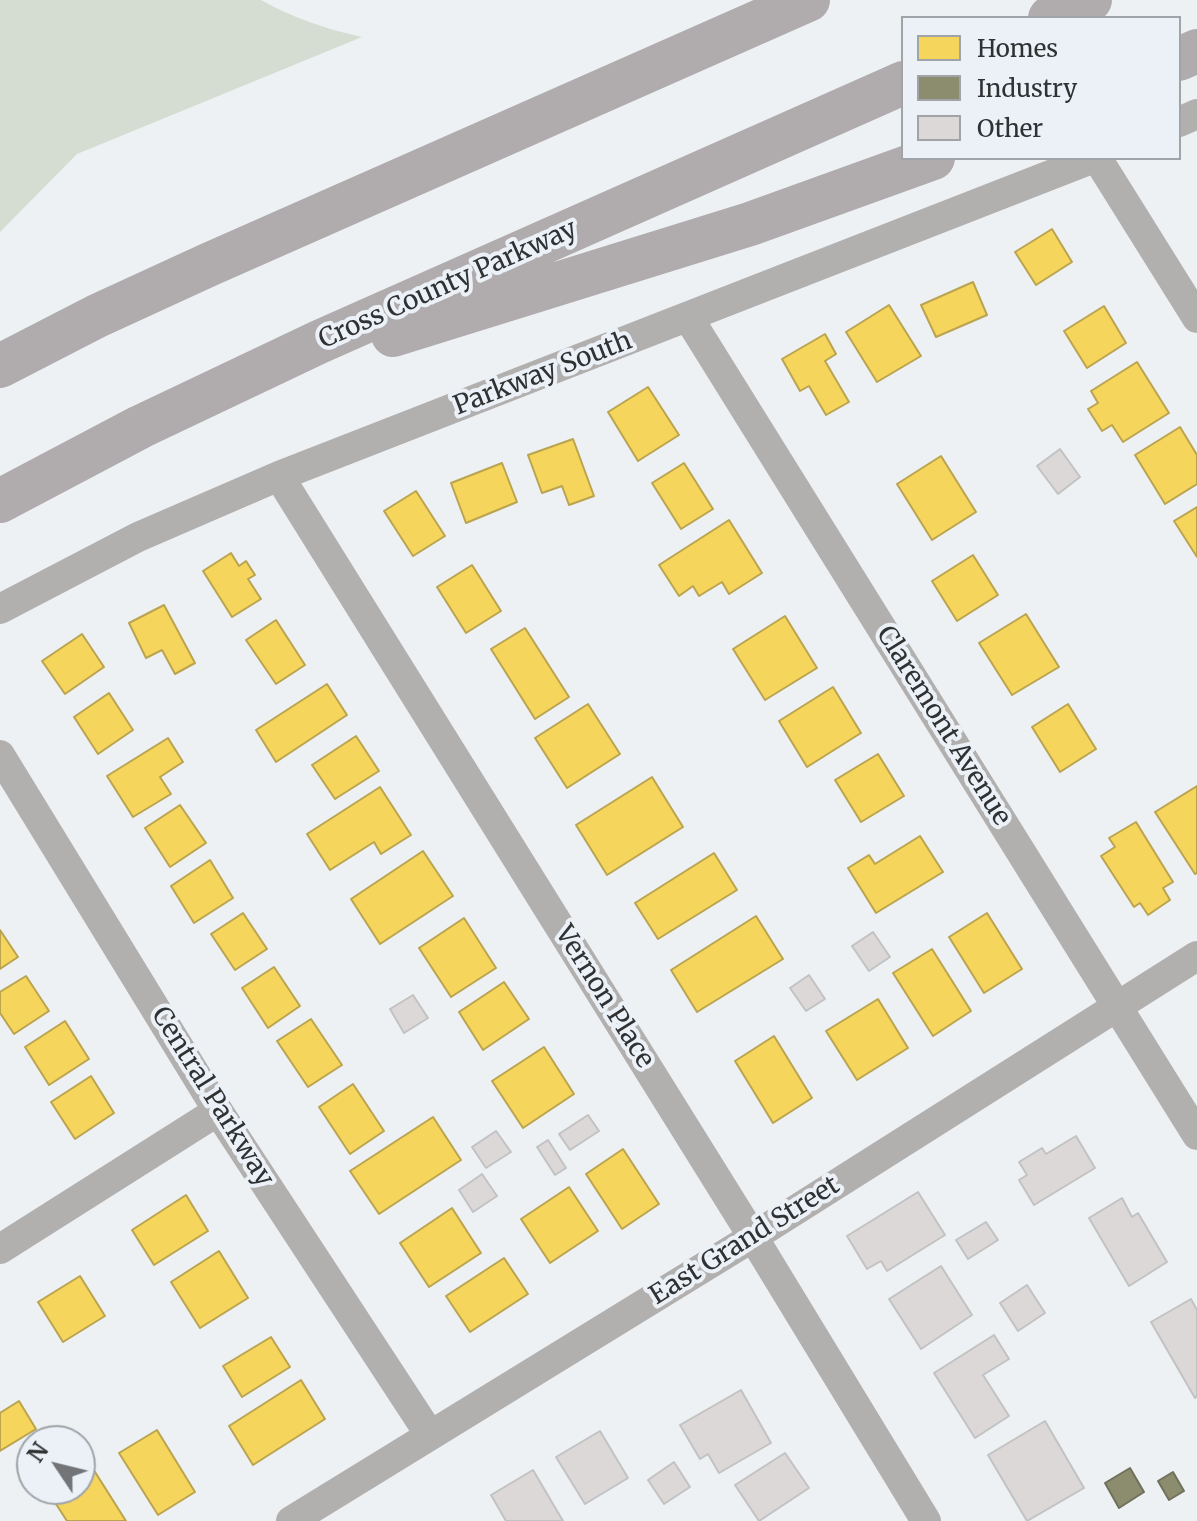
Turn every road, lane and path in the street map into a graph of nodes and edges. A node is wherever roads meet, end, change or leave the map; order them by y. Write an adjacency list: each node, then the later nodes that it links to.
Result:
1 (742, 0): 6 (highway)
2 (808, 0): 6 (highway)
3 (1090, 0): 4 (highway)
4 (1054, 16)
5 (901, 84): 13 (highway, Cross County Parkway)
6 (488, 140): 12 (highway)
7 (927, 160): 13 (highway)
8 (1091, 160): 10 (street, Parkway South)
9 (1097, 160): 11 (street)
10 (688, 317): 14 (street, Parkway South); 19 (street, Claremont Avenue)
11 (1197, 318)
12 (0, 366)
13 (227, 387): 15 (highway, Cross County Parkway)
14 (279, 476): 16 (street, Parkway South); 22 (street, Vernon Place)
15 (0, 501)
16 (0, 609)
17 (0, 755): 20 (street, Central Parkway)
18 (1197, 956): 19 (street, East Grand Street)
19 (1119, 1006): 21 (street, Claremont Avenue); 22 (street, East Grand Street)
20 (218, 1111): 23 (street); 24 (street, Central Parkway)
21 (1197, 1135)
22 (753, 1237): 24 (street, East Grand Street); 26 (street, Vernon Place)
23 (0, 1249)
24 (430, 1435): 25 (street, East Grand Street)
25 (291, 1521)
26 (926, 1521)

